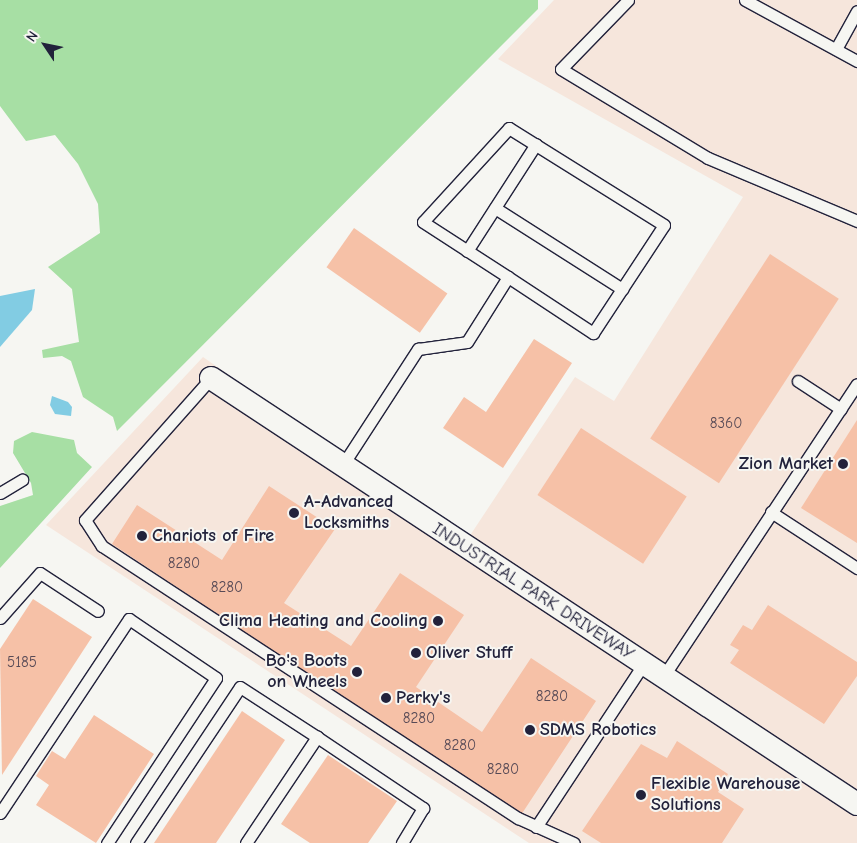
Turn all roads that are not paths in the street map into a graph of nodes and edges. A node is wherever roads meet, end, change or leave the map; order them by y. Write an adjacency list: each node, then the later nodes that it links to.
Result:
1 (628, 0): 8 (lane)
2 (745, 0): 4 (lane)
3 (857, 11): 4 (lane)
4 (836, 49): 5 (lane)
5 (857, 61)
6 (536, 144): 7 (lane); 9 (lane); 11 (lane)
7 (495, 208): 9 (lane); 11 (lane)
8 (857, 222)
9 (467, 251): 10 (lane)
10 (508, 277): 11 (lane); 16 (lane)
11 (622, 289)
12 (210, 378): 16 (street, INDUSTRIAL PARK DRIVEWAY); 28 (lane)
13 (798, 382): 15 (lane)
14 (857, 384): 15 (lane)
15 (840, 409): 19 (lane)
16 (342, 466): 23 (street, INDUSTRIAL PARK DRIVEWAY)
17 (22, 480): 18 (lane)
18 (0, 493)
19 (771, 512): 20 (lane); 24 (lane)
20 (857, 568)
21 (98, 611): 22 (lane)
22 (0, 618)
23 (643, 664): 24 (street, INDUSTRIAL PARK DRIVEWAY); 28 (lane)
24 (663, 677): 26 (street, INDUSTRIAL PARK DRIVEWAY)
25 (317, 737): 29 (lane); 31 (lane); 32 (lane)
26 (857, 804)
27 (0, 813): 30 (lane)
28 (536, 828): 33 (lane)
29 (248, 842)
30 (107, 843)
31 (136, 843)
32 (402, 843)
33 (574, 843)

